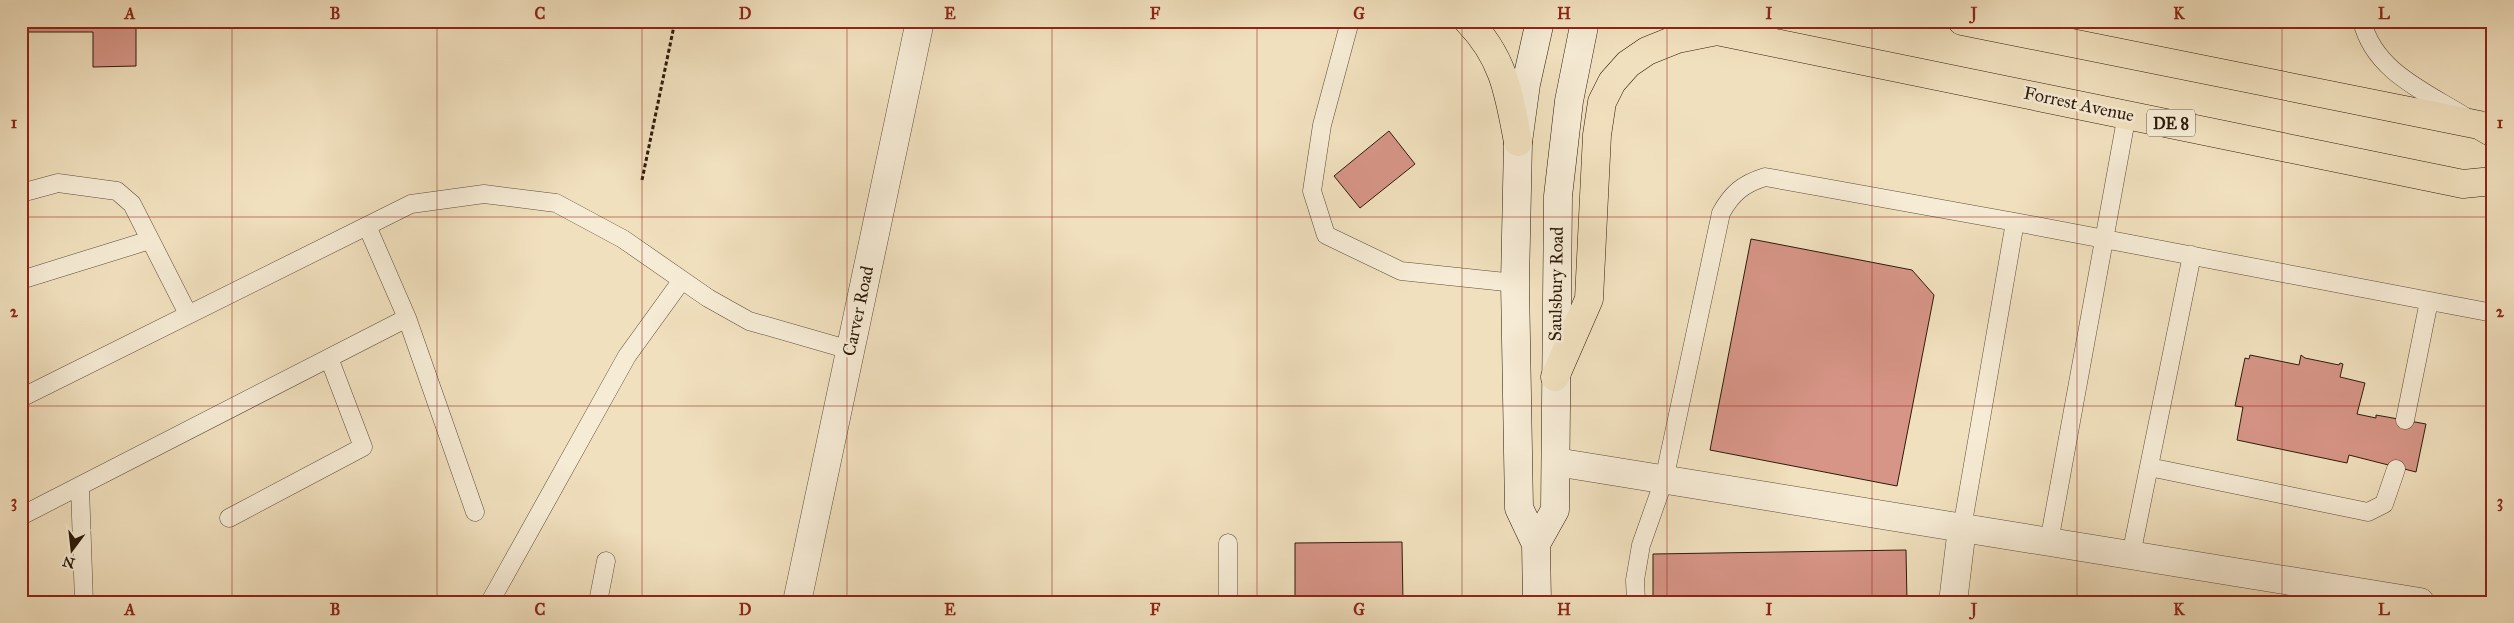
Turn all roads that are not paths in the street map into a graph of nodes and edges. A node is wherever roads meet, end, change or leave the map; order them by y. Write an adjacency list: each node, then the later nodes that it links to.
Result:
1 (920, 21): 26 (street, Carver Road)
2 (1350, 21): 21 (lane)
3 (1468, 21): 11 (highway)
4 (1540, 21): 11 (street)
5 (1585, 21): 28 (street, Saulsbury Road)
6 (1962, 21): 10 (highway)
7 (2362, 21): 10 (lane)
8 (1706, 26): 9 (highway, Forrest Avenue / DE 8); 28 (highway)
9 (2127, 114): 12 (highway, Forrest Avenue / DE 8); 16 (lane)
10 (2486, 129)
11 (1518, 142): 21 (street)
12 (2493, 181)
13 (21, 193): 17 (lane)
14 (2015, 222): 16 (lane); 34 (lane); 39 (lane)
15 (367, 226): 20 (lane); 24 (lane); 25 (lane)
16 (2104, 238): 18 (lane); 40 (lane)
17 (150, 240): 19 (lane); 24 (lane)
18 (2192, 255): 22 (lane); 32 (lane)
19 (21, 280)
20 (682, 280): 26 (lane); 46 (lane)
21 (1516, 282): 42 (street)
22 (2429, 301): 23 (lane); 30 (lane)
23 (2493, 313)
24 (188, 314): 29 (lane)
25 (407, 318): 27 (lane); 36 (lane)
26 (850, 350): 48 (street, Carver Road)
27 (328, 358): 35 (lane); 38 (lane)
28 (1555, 377): 31 (street, Saulsbury Road)
29 (21, 398)
30 (2405, 420)
31 (1556, 462): 34 (street); 42 (street, Saulsbury Road)
32 (2149, 467): 33 (lane); 43 (lane)
33 (2396, 469)
34 (1664, 480): 39 (street); 51 (lane)
35 (80, 487): 37 (lane); 45 (lane)
36 (475, 512)
37 (21, 516)
38 (229, 518)
39 (1962, 528): 40 (street); 52 (street)
40 (2049, 542): 43 (street)
41 (1228, 543): 49 (lane)
42 (1536, 544): 50 (street)
43 (2130, 555): 53 (street)
44 (606, 560): 47 (lane)
45 (84, 602)
46 (490, 602)
47 (598, 602)
48 (797, 602)
49 (1228, 602)
50 (1537, 602)
51 (1636, 602)
52 (1953, 602)
53 (2420, 602)

